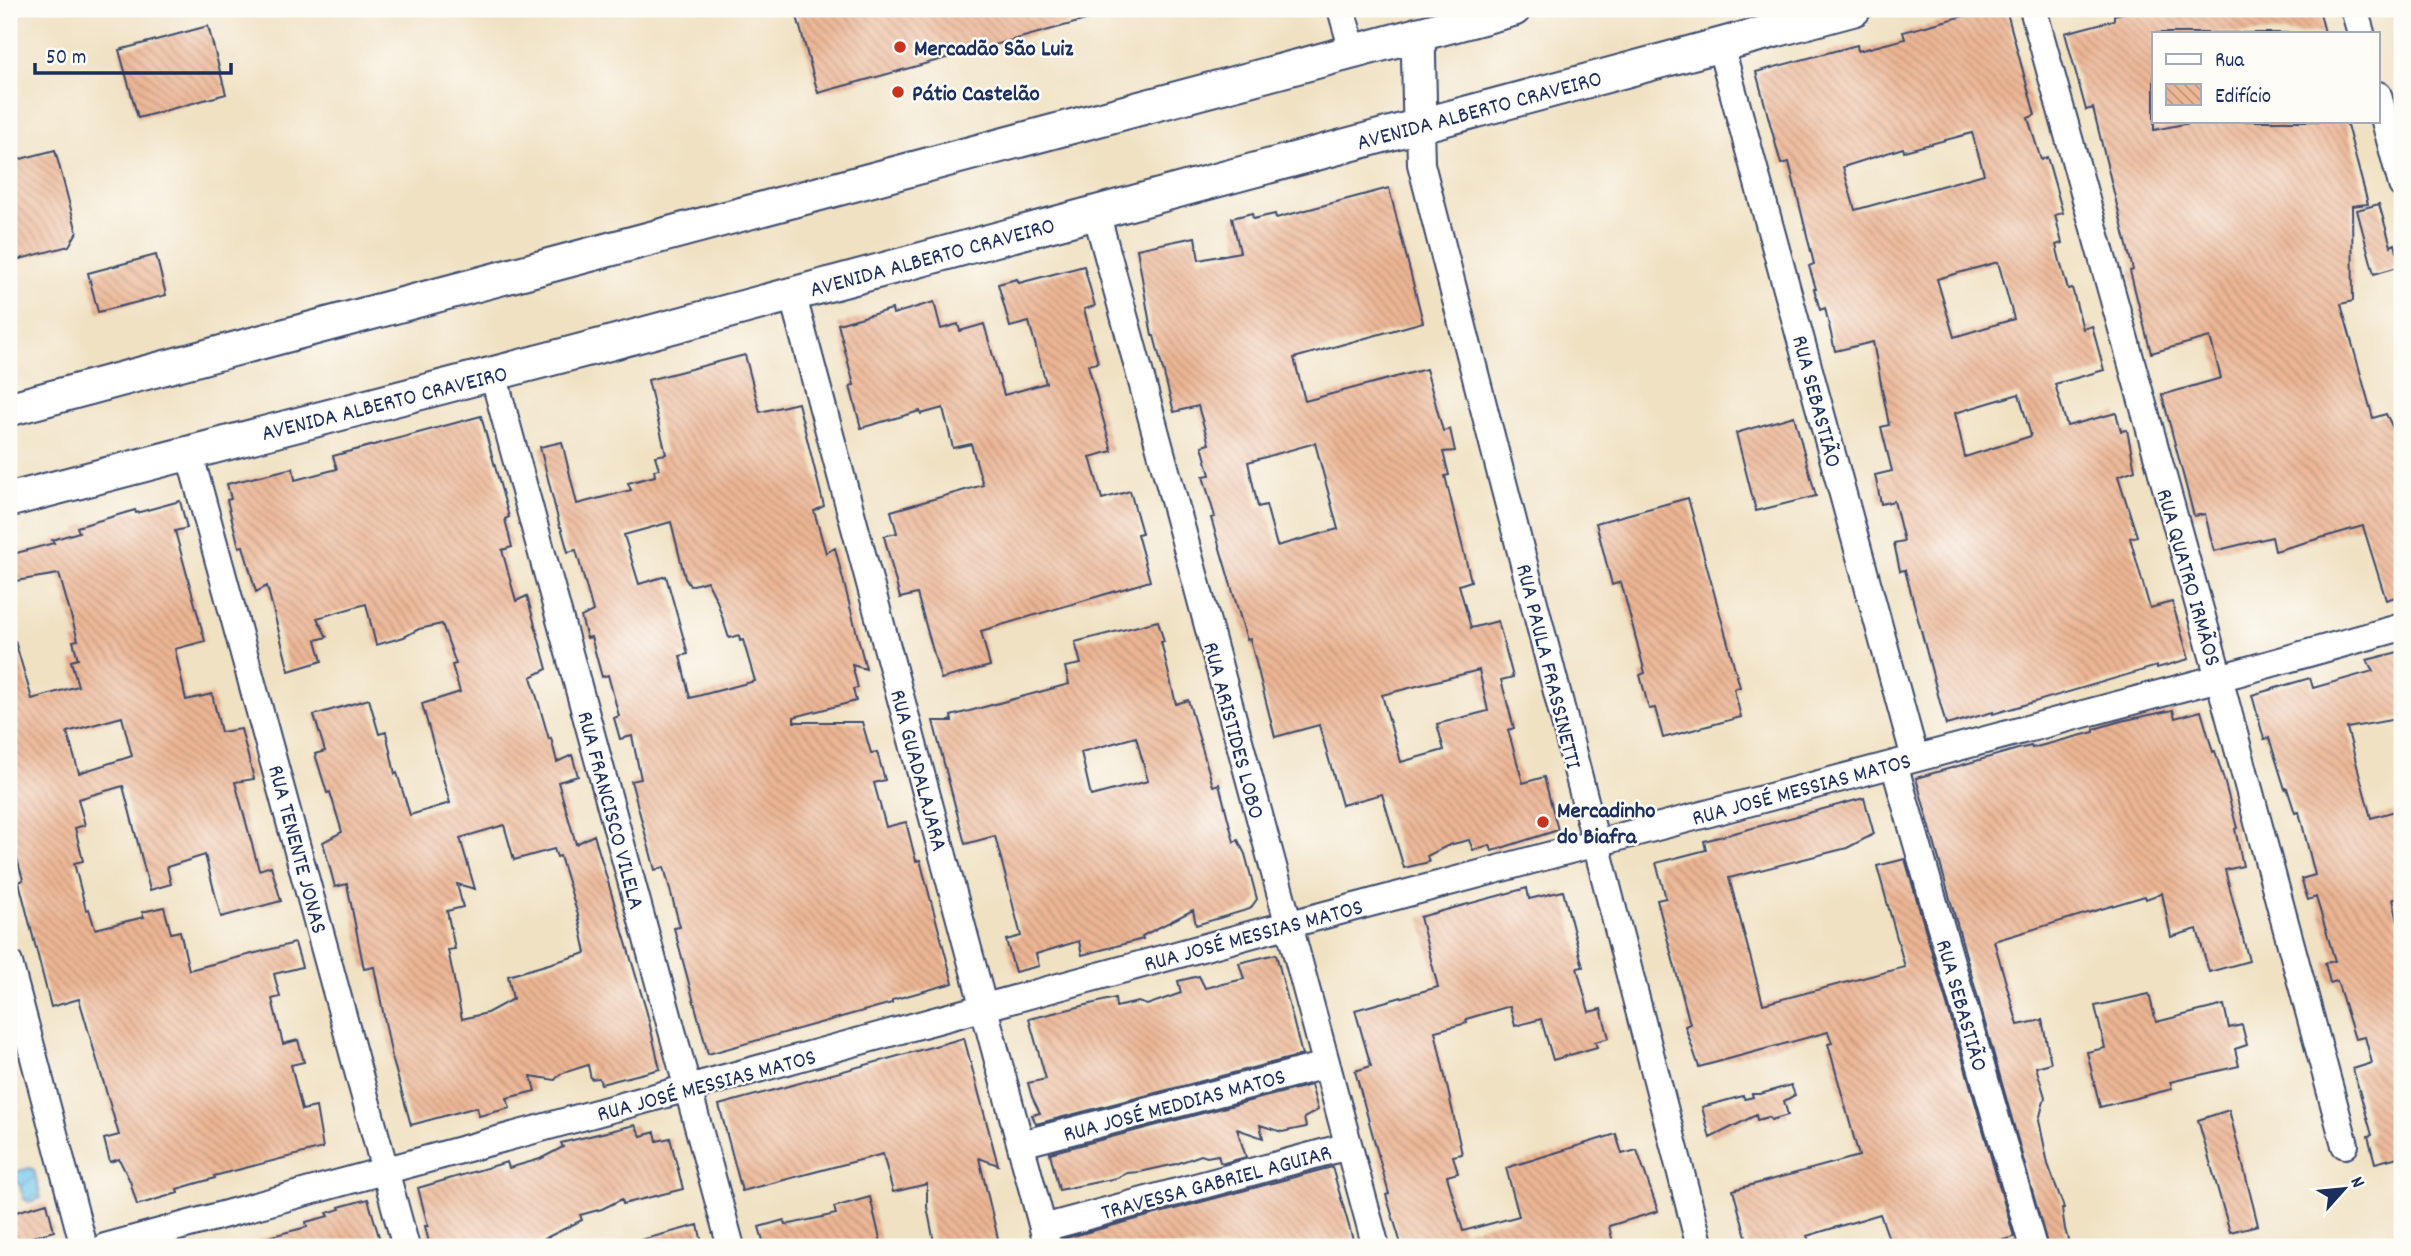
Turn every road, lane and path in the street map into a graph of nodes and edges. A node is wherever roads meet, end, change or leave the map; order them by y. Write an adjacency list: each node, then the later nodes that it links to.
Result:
1 (1341, 9): 9 (street)
2 (1514, 9): 7 (main road)
3 (1854, 9): 8 (main road, AVENIDA ALBERTO CRAVEIRO)
4 (2032, 9): 20 (street, RUA QUATRO IRMÃOS)
5 (2354, 9): 6 (street)
6 (2361, 32)
7 (1418, 34): 9 (main road); 11 (main road)
8 (1720, 44): 11 (main road, AVENIDA ALBERTO CRAVEIRO); 21 (street, RUA SEBASTIÃO)
9 (1353, 51): 16 (main road)
10 (2380, 102): 12 (street)
11 (1420, 124): 13 (main road, AVENIDA ALBERTO CRAVEIRO); 22 (street, RUA PAULA FRASSINETTI)
12 (2402, 185)
13 (1096, 212): 14 (main road, AVENIDA ALBERTO CRAVEIRO); 23 (street, RUA ARISTIDES LOBO)
14 (792, 293): 15 (main road, AVENIDA ALBERTO CRAVEIRO); 25 (street, RUA GUADALAJARA)
15 (493, 374): 17 (main road, AVENIDA ALBERTO CRAVEIRO); 27 (street, RUA FRANCISCO VILELA)
16 (9, 409)
17 (189, 452): 18 (main road, AVENIDA ALBERTO CRAVEIRO); 31 (street, RUA TENENTE JONAS)
18 (9, 500)
19 (2402, 627): 20 (street, RUA JOSÉ MESSIAS MATOS)
20 (2219, 678): 21 (street, RUA JOSÉ MESSIAS MATOS); 29 (street, RUA QUATRO IRMÃOS)
21 (1904, 761): 22 (street, RUA JOSÉ MESSIAS MATOS); 39 (street, RUA SEBASTIÃO)
22 (1595, 843): 23 (street, RUA JOSÉ MESSIAS MATOS); 38 (street, RUA PAULA FRASSINETTI)
23 (1287, 925): 25 (street, RUA JOSÉ MESSIAS MATOS); 26 (street, RUA ARISTIDES LOBO)
24 (9, 963): 33 (street)
25 (983, 1008): 27 (street, RUA JOSÉ MESSIAS MATOS); 28 (street, RUA GUADALAJARA)
26 (1326, 1065): 28 (street, RUA JOSÉ MEDDIAS MATOS); 30 (street, RUA ARISTIDES LOBO)
27 (688, 1090): 31 (street, RUA JOSÉ MESSIAS MATOS); 36 (street, RUA FRANCISCO VILELA)
28 (1021, 1144): 32 (street, RUA GUADALAJARA)
29 (2345, 1145)
30 (1348, 1146): 32 (street, TRAVESSA GABRIEL AGUIAR); 37 (street, RUA ARISTIDES LOBO)
31 (385, 1171): 34 (street, RUA JOSÉ MESSIAS MATOS); 35 (street, RUA TENENTE JONAS)
32 (1046, 1238)
33 (84, 1247)
34 (105, 1247)
35 (406, 1247)
36 (731, 1247)
37 (1376, 1247)
38 (1700, 1247)
39 (2033, 1247)

